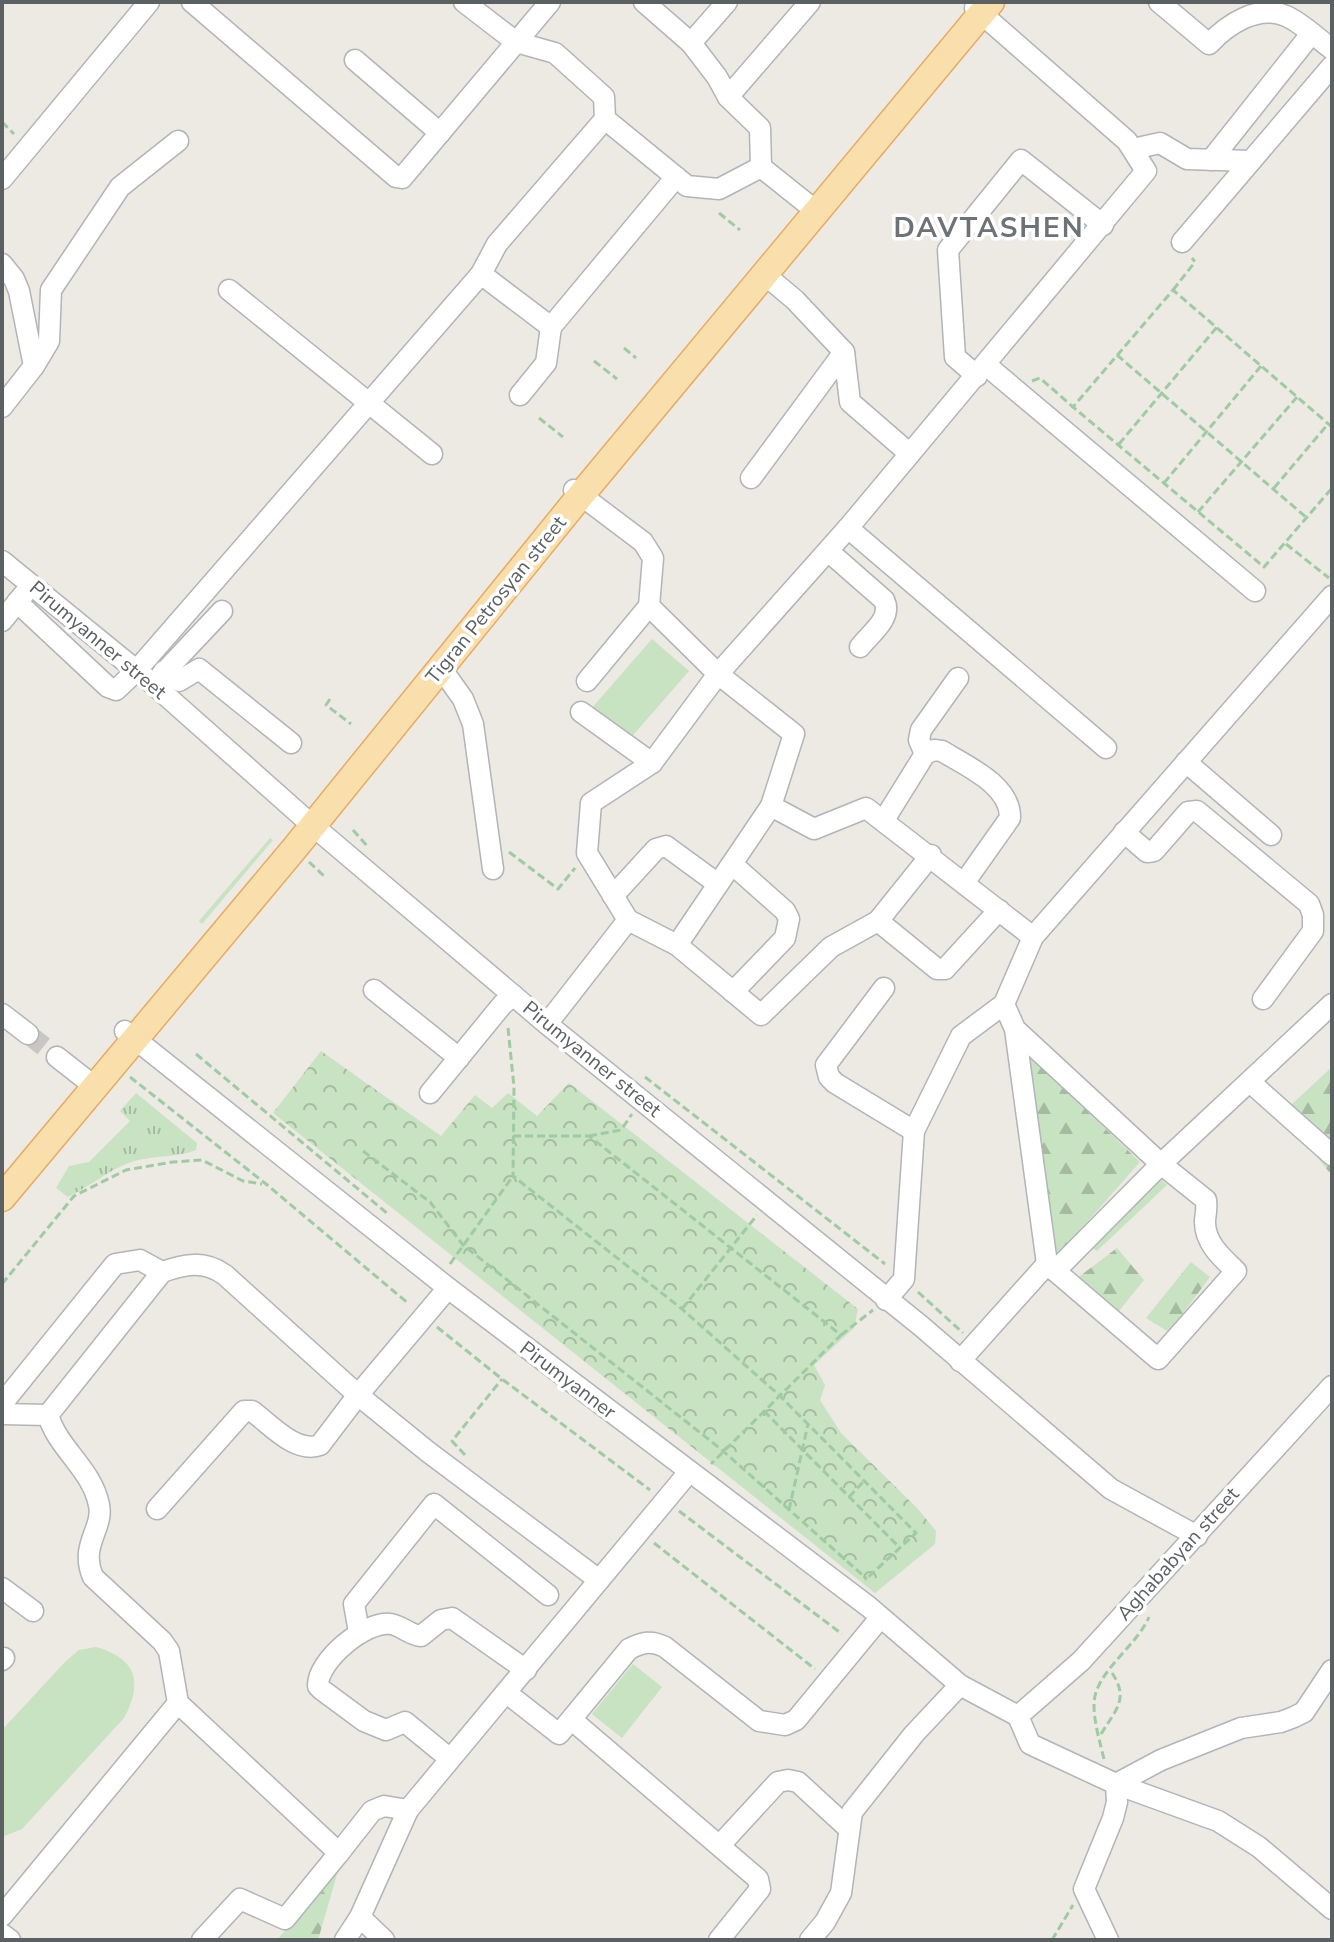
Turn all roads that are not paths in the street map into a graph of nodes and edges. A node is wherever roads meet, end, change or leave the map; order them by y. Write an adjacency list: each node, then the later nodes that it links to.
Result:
1 (149, 2): 26 (street)
2 (192, 2): 19 (street)
3 (464, 2): 12 (street)
4 (550, 2): 12 (street)
5 (644, 2): 13 (street)
6 (727, 2): 13 (street)
7 (810, 2): 17 (street)
8 (1159, 2): 9 (street)
9 (1259, 5): 11 (street)
10 (982, 6): 21 (street); 27 (main road, Tigran Petrosyan street)
11 (1311, 34): 14 (street); 22 (street)
12 (516, 42): 18 (street); 19 (street)
13 (691, 43): 17 (street)
14 (1332, 49)
15 (355, 60): 19 (street)
16 (1332, 66): 23 (street)
17 (728, 97): 24 (street)
18 (605, 119): 25 (street); 31 (street)
19 (440, 133)
20 (178, 141): 36 (street)
21 (1133, 149): 22 (street); 28 (street)
22 (1211, 160): 23 (street)
23 (1251, 161): 29 (street)
24 (761, 167): 25 (street); 27 (street)
25 (676, 177): 34 (street)
26 (2, 179)
27 (812, 208): 32 (main road, Tigran Petrosyan street); 44 (main road, Tigran Petrosyan street)
28 (1103, 225): 37 (street); 37 (street)
29 (1182, 242)
30 (2, 264): 36 (street)
31 (481, 274): 34 (street); 39 (street)
32 (764, 274): 35 (street); 44 (main road, Tigran Petrosyan street)
33 (229, 290): 39 (street)
34 (551, 327): 38 (street)
35 (844, 352): 42 (street); 43 (street)
36 (34, 366): 40 (street)
37 (981, 371): 42 (street); 49 (street)
38 (520, 395)
39 (367, 402): 41 (street); 57 (street)
40 (2, 407)
41 (432, 454)
42 (910, 454): 45 (street)
43 (751, 478)
44 (578, 493): 52 (street); 56 (main road, Tigran Petrosyan street); 70 (main road, Tigran Petrosyan street)
45 (848, 528): 46 (street); 64 (street)
46 (828, 551): 55 (street); 58 (street)
47 (2, 561): 48 (street, Pirumyanner street)
48 (31, 585): 51 (street); 57 (street, Pirumyanner street)
49 (1255, 591)
50 (1332, 596): 66 (street)
51 (17, 602): 54 (street); 57 (street)
52 (649, 606): 58 (street); 61 (street)
53 (222, 611): 59 (street)
54 (2, 621)
55 (860, 647)
56 (441, 668): 70 (main road, Tigran Petrosyan street); 75 (street)
57 (136, 671): 59 (street, Pirumyanner street)
58 (718, 674): 67 (street); 68 (street)
59 (159, 678): 63 (street); 70 (street, Pirumyanner street)
60 (958, 678): 65 (street)
61 (587, 681)
62 (581, 712): 67 (street)
63 (291, 743)
64 (1106, 748)
65 (925, 754): 69 (street); 76 (street)
66 (1186, 762): 71 (street); 72 (street)
67 (652, 763): 78 (street)
68 (771, 806): 69 (street); 74 (street)
69 (884, 820): 73 (street)
70 (309, 823): 87 (street, Pirumyanner street); 95 (main road, Tigran Petrosyan street)
71 (1124, 832): 82 (street); 88 (street)
72 (1271, 835)
73 (931, 855): 76 (street); 81 (street)
74 (732, 864): 77 (street); 86 (street)
75 (493, 869)
76 (964, 883): 79 (street)
77 (718, 884): 78 (street); 83 (street)
78 (613, 896): 80 (street)
79 (999, 910): 81 (street); 82 (street)
80 (628, 920): 83 (street); 92 (street)
81 (878, 921): 86 (street)
82 (1033, 937): 89 (street)
83 (677, 945): 86 (street)
84 (884, 988): 101 (street)
85 (374, 990): 97 (street)
86 (733, 992)
87 (513, 995): 92 (street, Pirumyanner street); 97 (street)
88 (1263, 999)
89 (1004, 1004): 93 (street); 101 (street)
90 (1332, 1004): 99 (street)
91 (2, 1014): 94 (street)
92 (547, 1024): 109 (street, Pirumyanner street)
93 (1015, 1029): 103 (street); 106 (street)
94 (28, 1034)
95 (130, 1035): 98 (main road, Tigran Petrosyan street); 108 (street, Pirumyanner)
96 (57, 1057): 98 (street)
97 (459, 1058): 100 (street)
98 (90, 1082): 104 (main road, Tigran Petrosyan street); 105 (main road, Tigran Petrosyan street)
99 (1250, 1082): 102 (street); 103 (street)
100 (430, 1093)
101 (914, 1131): 109 (street)
102 (1332, 1155)
103 (1161, 1164): 106 (street); 106 (street)
104 (2, 1178)
105 (2, 1198)
106 (1051, 1268): 110 (street)
107 (162, 1272): 112 (street); 113 (street); 115 (street)
108 (448, 1288): 112 (street); 116 (street, Pirumyanner)
109 (886, 1300): 110 (street, Pirumyanner street)
110 (960, 1361): 118 (street, Pirumyanner street)
111 (1332, 1386): 118 (street, Aghababyan street)
112 (358, 1395): 117 (street); 119 (street)
113 (2, 1404)
114 (2, 1414): 115 (street)
115 (48, 1415): 129 (street)
116 (698, 1471): 119 (street); 123 (street, Pirumyanner)
117 (157, 1509)
118 (1197, 1536): 130 (street, Aghababyan street)
119 (599, 1580): 125 (street)
120 (2, 1588): 122 (street)
121 (548, 1595): 124 (street)
122 (33, 1611)
123 (880, 1618): 127 (street, Pirumyanner); 131 (street)
124 (359, 1632): 125 (street); 132 (street)
125 (526, 1670): 128 (street)
126 (1332, 1670): 133 (street)
127 (960, 1685): 130 (street, Pirumyanner); 135 (street)
128 (508, 1694): 131 (street); 132 (street)
129 (178, 1703): 137 (street); 139 (street)
130 (1018, 1716): 133 (street)
131 (572, 1720): 136 (street)
132 (449, 1758): 134 (street)
133 (1116, 1784): 138 (street); 148 (street)
134 (408, 1810): 137 (street); 140 (street)
135 (848, 1828): 136 (street); 147 (street)
136 (720, 1845): 146 (street)
137 (339, 1853): 143 (street)
138 (1332, 1909)
139 (2, 1916)
140 (360, 1917): 144 (street); 145 (street)
141 (2, 1934): 142 (street)
142 (10, 1940)
143 (202, 1940)
144 (345, 1940)
145 (384, 1940)
146 (719, 1940)
147 (810, 1940)
148 (1108, 1940)

